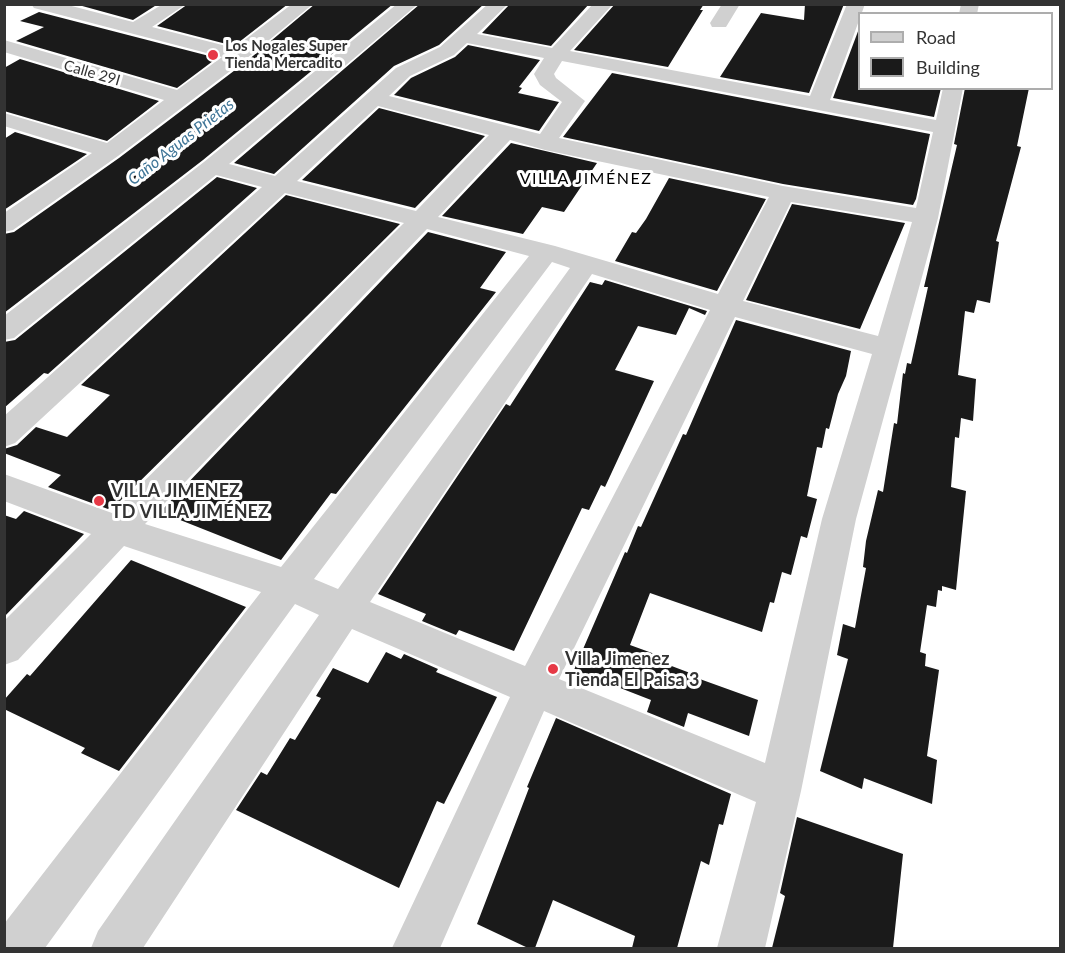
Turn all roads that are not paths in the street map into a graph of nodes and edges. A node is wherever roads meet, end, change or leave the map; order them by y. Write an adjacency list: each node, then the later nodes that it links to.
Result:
1 (40, 4): 9 (street)
2 (177, 4): 11 (street)
3 (304, 4): 14 (street)
4 (409, 4): 25 (street)
5 (499, 4): 12 (street)
6 (604, 4): 15 (street)
7 (731, 4): 10 (street)
8 (856, 4): 19 (street)
9 (67, 8): 11 (street)
10 (719, 23)
11 (135, 29): 14 (street)
12 (465, 37): 15 (street); 17 (street)
13 (4, 46): 18 (street, Calle 29I)
14 (239, 55): 18 (street)
15 (556, 55): 19 (street); 23 (street)
16 (953, 90): 21 (street)
17 (374, 91): 22 (street); 26 (street)
18 (181, 98): 24 (street)
19 (818, 103): 21 (street)
20 (4, 119): 24 (street)
21 (945, 128): 29 (street)
22 (503, 134): 23 (street); 30 (street)
23 (545, 143): 27 (street)
24 (110, 150): 28 (street)
25 (212, 167): 26 (street); 34 (street)
26 (281, 186): 30 (street); 36 (street)
27 (783, 193): 29 (street); 33 (street)
28 (10, 217)
29 (926, 218): 35 (street)
30 (422, 221): 31 (street); 38 (street)
31 (546, 252): 32 (street); 39 (street)
32 (586, 264): 33 (street); 40 (street)
33 (724, 305): 35 (street); 42 (street)
34 (4, 330)
35 (887, 348): 43 (street)
36 (4, 435)
37 (4, 487): 38 (street)
38 (116, 529): 39 (street); 41 (street)
39 (288, 585): 40 (street); 44 (street)
40 (344, 610): 42 (street); 45 (street)
41 (4, 648)
42 (535, 687): 43 (street); 46 (street)
43 (780, 791): 47 (street)
44 (16, 948)
45 (115, 948)
46 (416, 948)
47 (741, 948)

